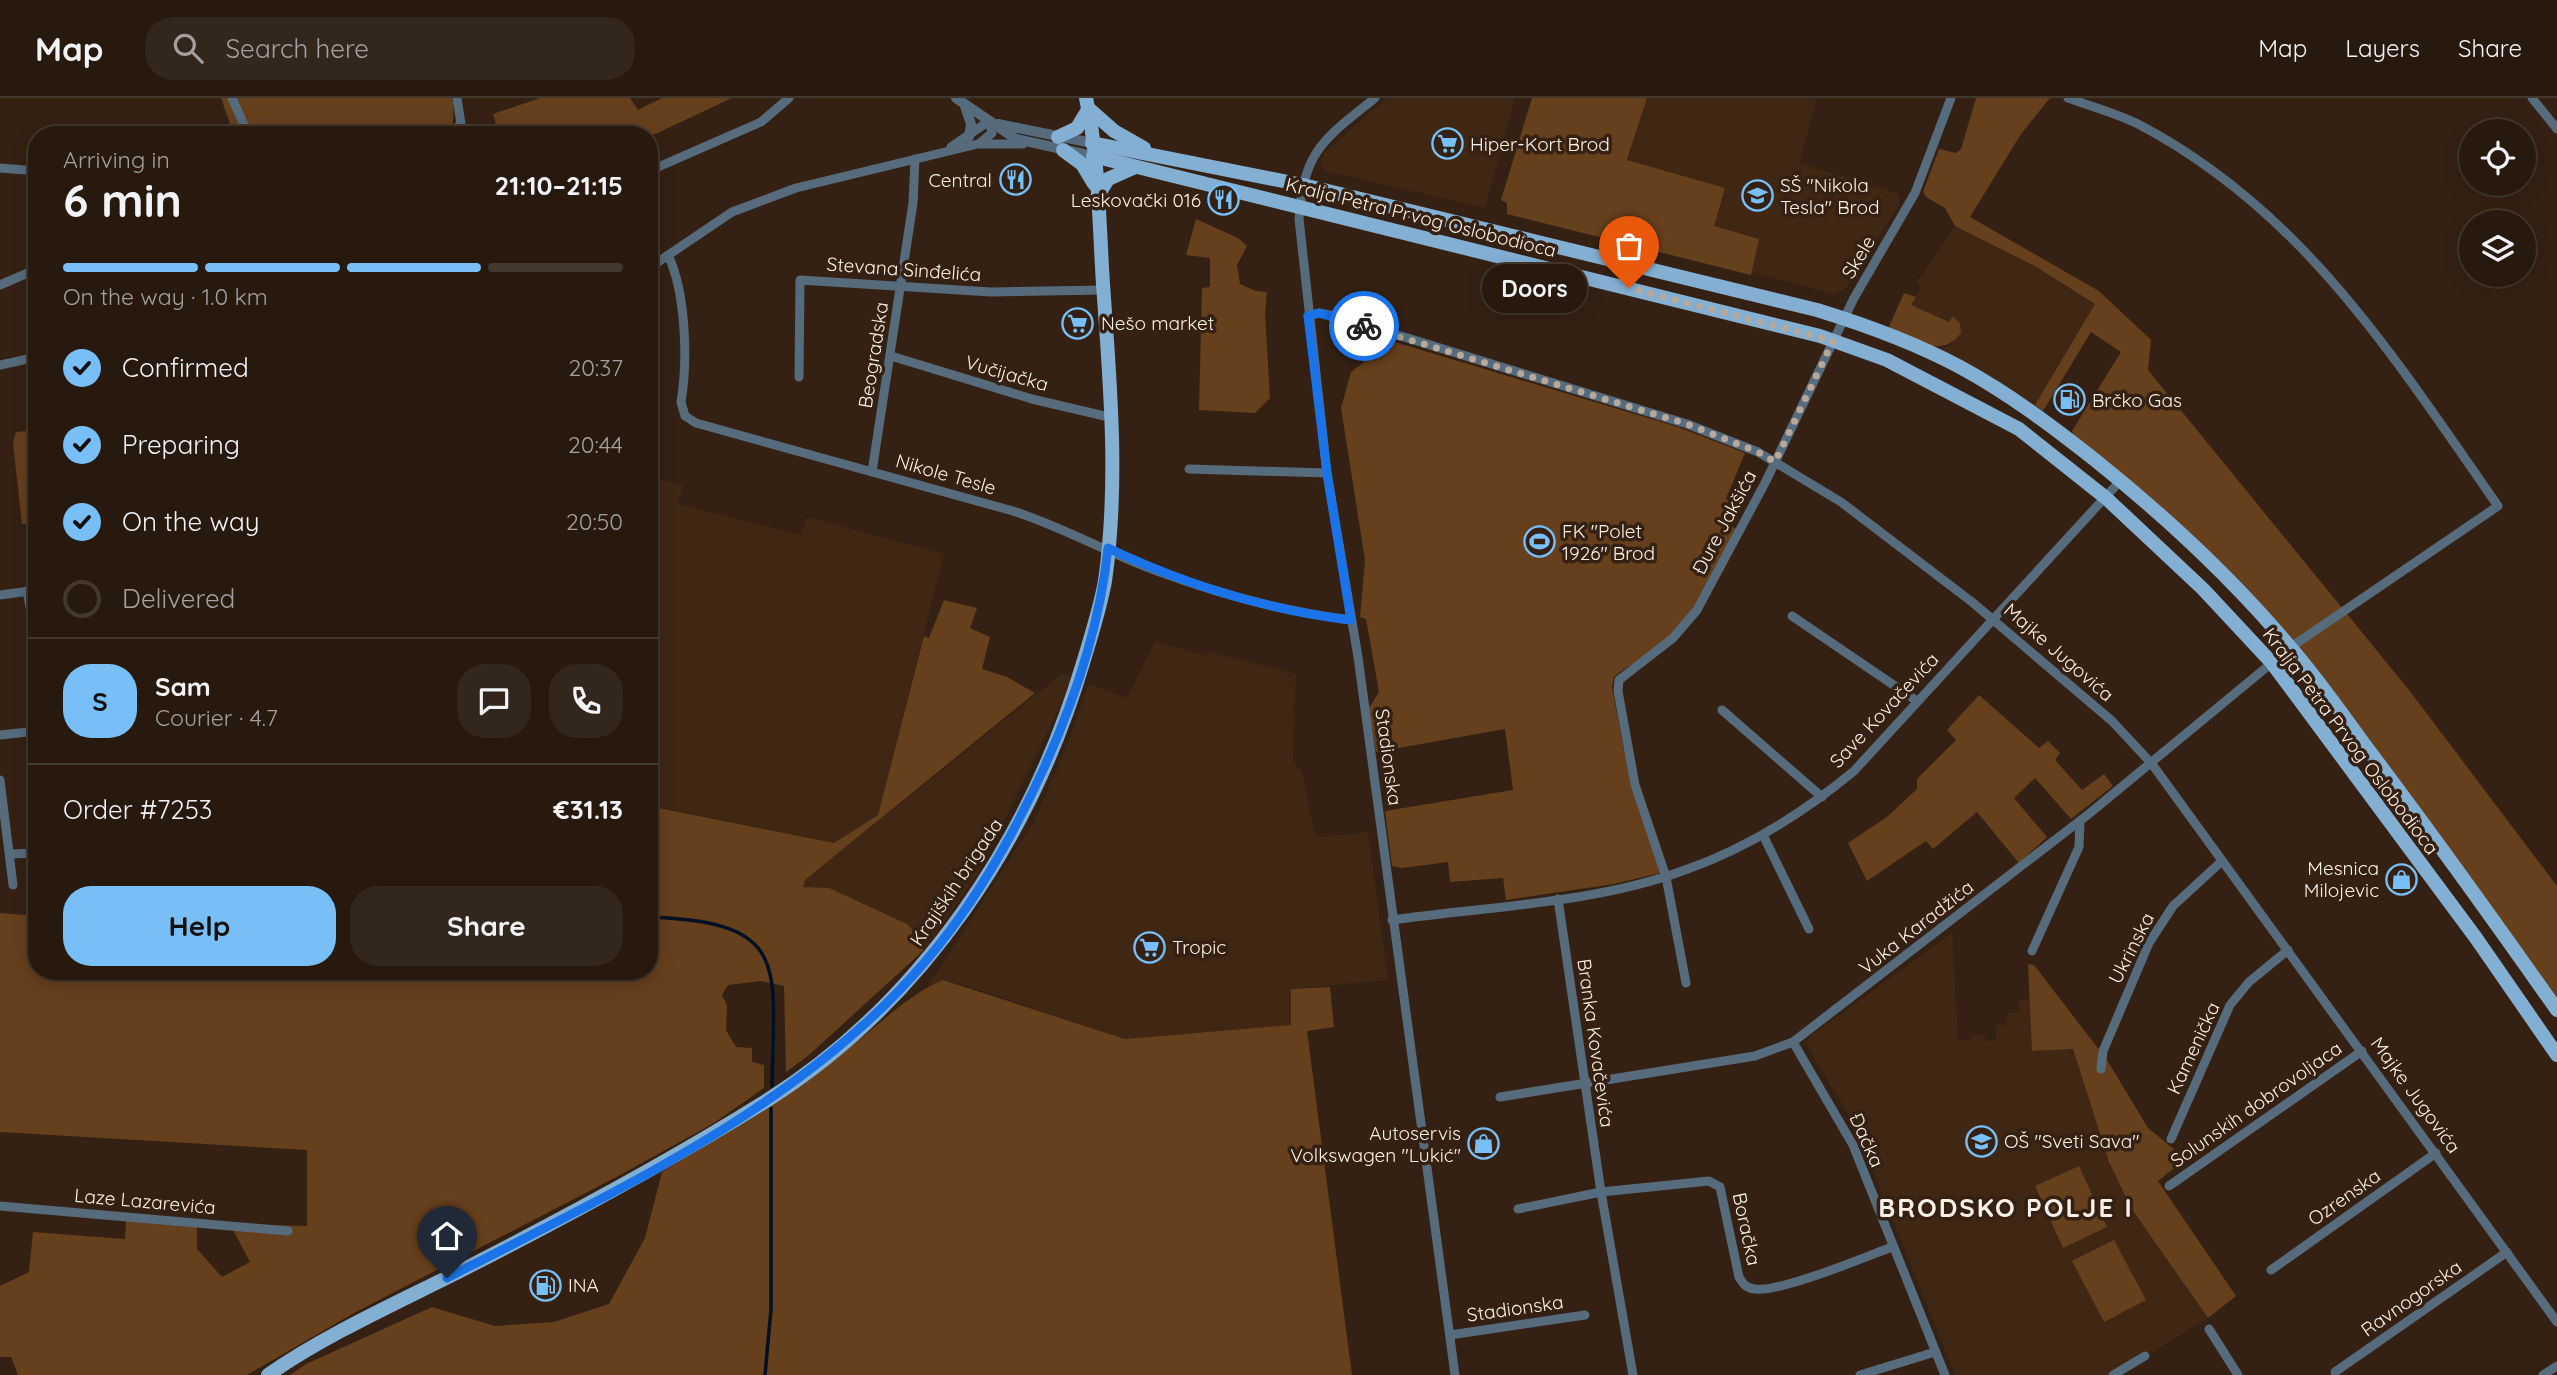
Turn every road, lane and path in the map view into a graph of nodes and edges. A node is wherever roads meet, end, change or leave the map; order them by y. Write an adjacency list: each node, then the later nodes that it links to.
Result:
1 (232, 98): 12 (street)
2 (457, 98): 13 (street)
3 (789, 98): 21 (street)
4 (956, 98): 10 (street)
5 (1951, 98): 35 (street, Skele)
6 (2068, 98): 54 (street, Vuka Karadžića)
7 (2532, 98): 14 (street)
8 (1371, 99): 25 (street, Stadionska)
9 (1087, 103): 17 (main road); 18 (main road, Krajiških brigada); 20 (main road)
10 (965, 106): 11 (street); 15 (street)
11 (989, 121): 15 (street); 16 (street); 17 (street)
12 (245, 126)
13 (459, 126)
14 (2557, 129)
15 (973, 141): 16 (street); 19 (street)
16 (1033, 144): 17 (street)
17 (1060, 144): 18 (street); 26 (main road)
18 (1093, 150): 20 (main road, Kralja Petra Prvog Oslobodioca); 22 (main road, Kralja Petra Prvog Oslobodioca); 26 (main road, Krajiških brigada)
19 (915, 159): 28 (street); 32 (street, Beogradska)
20 (1170, 159): 25 (main road, Kralja Petra Prvog Oslobodioca)
21 (658, 167)
22 (1139, 167): 26 (main road); 27 (main road, Kralja Petra Prvog Oslobodioca)
23 (0, 168): 24 (street)
24 (28, 171)
25 (1303, 184): 27 (street, Stadionska); 35 (main road, Kralja Petra Prvog Oslobodioca)
26 (1097, 197): 33 (main road, Krajiških brigada)
27 (1300, 207): 34 (street, Stadionska); 36 (main road, Kralja Petra Prvog Oslobodioca)
28 (668, 255): 29 (street); 44 (street, Nikole Tesle)
29 (658, 262)
30 (28, 273): 31 (street)
31 (0, 285)
32 (901, 287): 33 (street, Stevana Sinđelića); 37 (street, Beogradska); 40 (street, Stevana Sinđelića)
33 (1104, 290): 41 (main road, Krajiških brigada)
34 (1308, 316): 42 (street, Majke Jugovića); 45 (street, Stadionska)
35 (1844, 318): 36 (street, Đure Jakšića); 46 (main road, Kralja Petra Prvog Oslobodioca)
36 (1833, 341): 42 (street, Đure Jakšića); 47 (main road, Kralja Petra Prvog Oslobodioca)
37 (891, 356): 41 (street, Vučijačka); 44 (street, Beogradska)
38 (28, 359): 39 (street)
39 (0, 365)
40 (799, 377)
41 (1113, 418): 48 (main road, Krajiških brigada)
42 (1775, 462): 52 (street, Majke Jugovića); 68 (street, Đure Jakšića)
43 (1189, 469): 45 (street)
44 (872, 472): 48 (street, Nikole Tesle)
45 (1327, 473): 53 (street, Stadionska)
46 (2121, 480): 47 (street, Save Kovačevića); 54 (main road, Kralja Petra Prvog Oslobodioca)
47 (2106, 498): 52 (street, Save Kovačevića); 55 (main road, Kralja Petra Prvog Oslobodioca)
48 (1108, 548): 53 (street, Nikole Tesle); 103 (main road, Krajiških brigada)
49 (28, 592): 50 (street)
50 (0, 595)
51 (1792, 616): 56 (street)
52 (1992, 618): 56 (street, Save Kovačevića); 60 (street, Majke Jugovića)
53 (1351, 620): 71 (street, Stadionska)
54 (2291, 648): 55 (street, Vuka Karadžića); 73 (main road, Kralja Petra Prvog Oslobodioca)
55 (2273, 663): 60 (street, Vuka Karadžića); 76 (main road, Kralja Petra Prvog Oslobodioca)
56 (1917, 701): 62 (street, Save Kovačevića)
57 (1722, 710): 62 (street)
58 (28, 732): 59 (street)
59 (0, 735)
60 (2152, 764): 63 (street, Vuka Karadžića); 67 (street, Majke Jugovića)
61 (0, 780): 66 (street)
62 (1822, 797): 64 (street, Save Kovačevića)
63 (2080, 821): 75 (street); 79 (street, Vuka Karadžića)
64 (1763, 835): 68 (street, Save Kovačevića); 72 (street)
65 (28, 853): 66 (street)
66 (11, 854): 69 (street)
67 (2222, 861): 74 (street, Majke Jugovića); 82 (street, Ukrinska)
68 (1666, 877): 70 (street, Save Kovačevića); 77 (street)
69 (13, 885)
70 (1558, 899): 71 (street, Save Kovačevića); 83 (street, Branka Kovačevića)
71 (1392, 920): 98 (street, Stadionska)
72 (1809, 929)
73 (2510, 945): 76 (main road); 78 (main road, Kralja Petra Prvog Oslobodioca)
74 (2288, 950): 80 (street, Majke Jugovića); 85 (street, Kamenička)
75 (2032, 951)
76 (2490, 959): 81 (main road, Kralja Petra Prvog Oslobodioca)
77 (1686, 983)
78 (2557, 1010)
79 (1793, 1042): 83 (street, Vuka Karadžića); 92 (street, Đačka)
80 (2362, 1051): 86 (street, Majke Jugovića); 87 (street, Solunskih dobrovoljaca)
81 (2557, 1055)
82 (2101, 1069)
83 (1584, 1084): 84 (street, Vuka Karadžića); 88 (street, Branka Kovačevića)
84 (1500, 1097)
85 (2171, 1139)
86 (2436, 1153): 93 (street, Majke Jugovića); 94 (street, Ozrenska)
87 (2169, 1185)
88 (1601, 1192): 90 (street); 92 (street, Boračka); 105 (street, Branka Kovačevića)
89 (0, 1206): 91 (street, Laze Lazarevića)
90 (1518, 1209)
91 (288, 1231)
92 (1892, 1247): 99 (street, Đačka)
93 (2507, 1252): 96 (street, Majke Jugovića); 102 (street, Ravnogorska)
94 (2271, 1270)
95 (1585, 1315): 98 (street, Stadionska)
96 (2557, 1322)
97 (2209, 1329): 109 (street)
98 (1450, 1335): 104 (street, Stadionska)
99 (1935, 1352): 106 (street); 107 (street, Đačka)
100 (2145, 1356): 108 (street)
101 (2557, 1366): 110 (street)
102 (2336, 1372)
103 (268, 1375)
104 (1455, 1375)
105 (1633, 1375)
106 (1860, 1375)
107 (1945, 1375)
108 (2113, 1375)
109 (2238, 1375)
110 (2543, 1375)

